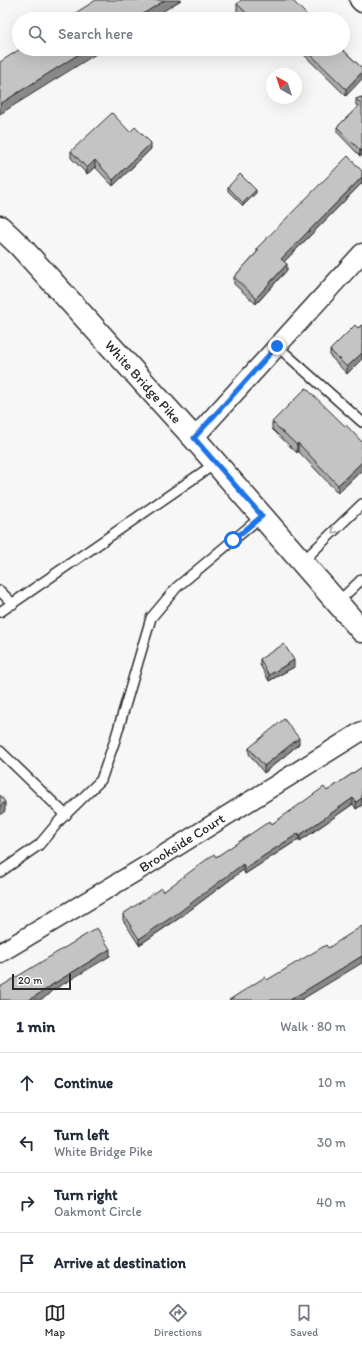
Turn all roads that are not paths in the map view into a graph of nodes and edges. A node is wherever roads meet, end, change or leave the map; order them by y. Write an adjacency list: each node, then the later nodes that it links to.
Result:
1 (359, 0): 2 (street)
2 (362, 3)
3 (0, 227): 7 (main road, White Bridge Pike)
4 (362, 253): 5 (street)
5 (277, 346): 6 (lane); 7 (street)
6 (362, 422)
7 (194, 438): 8 (main road, White Bridge Pike)
8 (216, 463): 10 (main road, White Bridge Pike); 15 (lane)
9 (362, 504): 11 (lane, one-way to 11)
10 (262, 516): 11 (main road, White Bridge Pike); 20 (lane)
11 (302, 562): 14 (main road, White Bridge Pike)
12 (362, 579): 14 (lane)
13 (0, 591): 15 (lane)
14 (338, 602): 17 (main road, White Bridge Pike)
15 (13, 604): 16 (lane)
16 (0, 612)
17 (362, 631)
18 (362, 731): 22 (street, Brookside Court)
19 (0, 751): 20 (lane)
20 (66, 815): 21 (lane)
21 (0, 872)
22 (0, 953)

